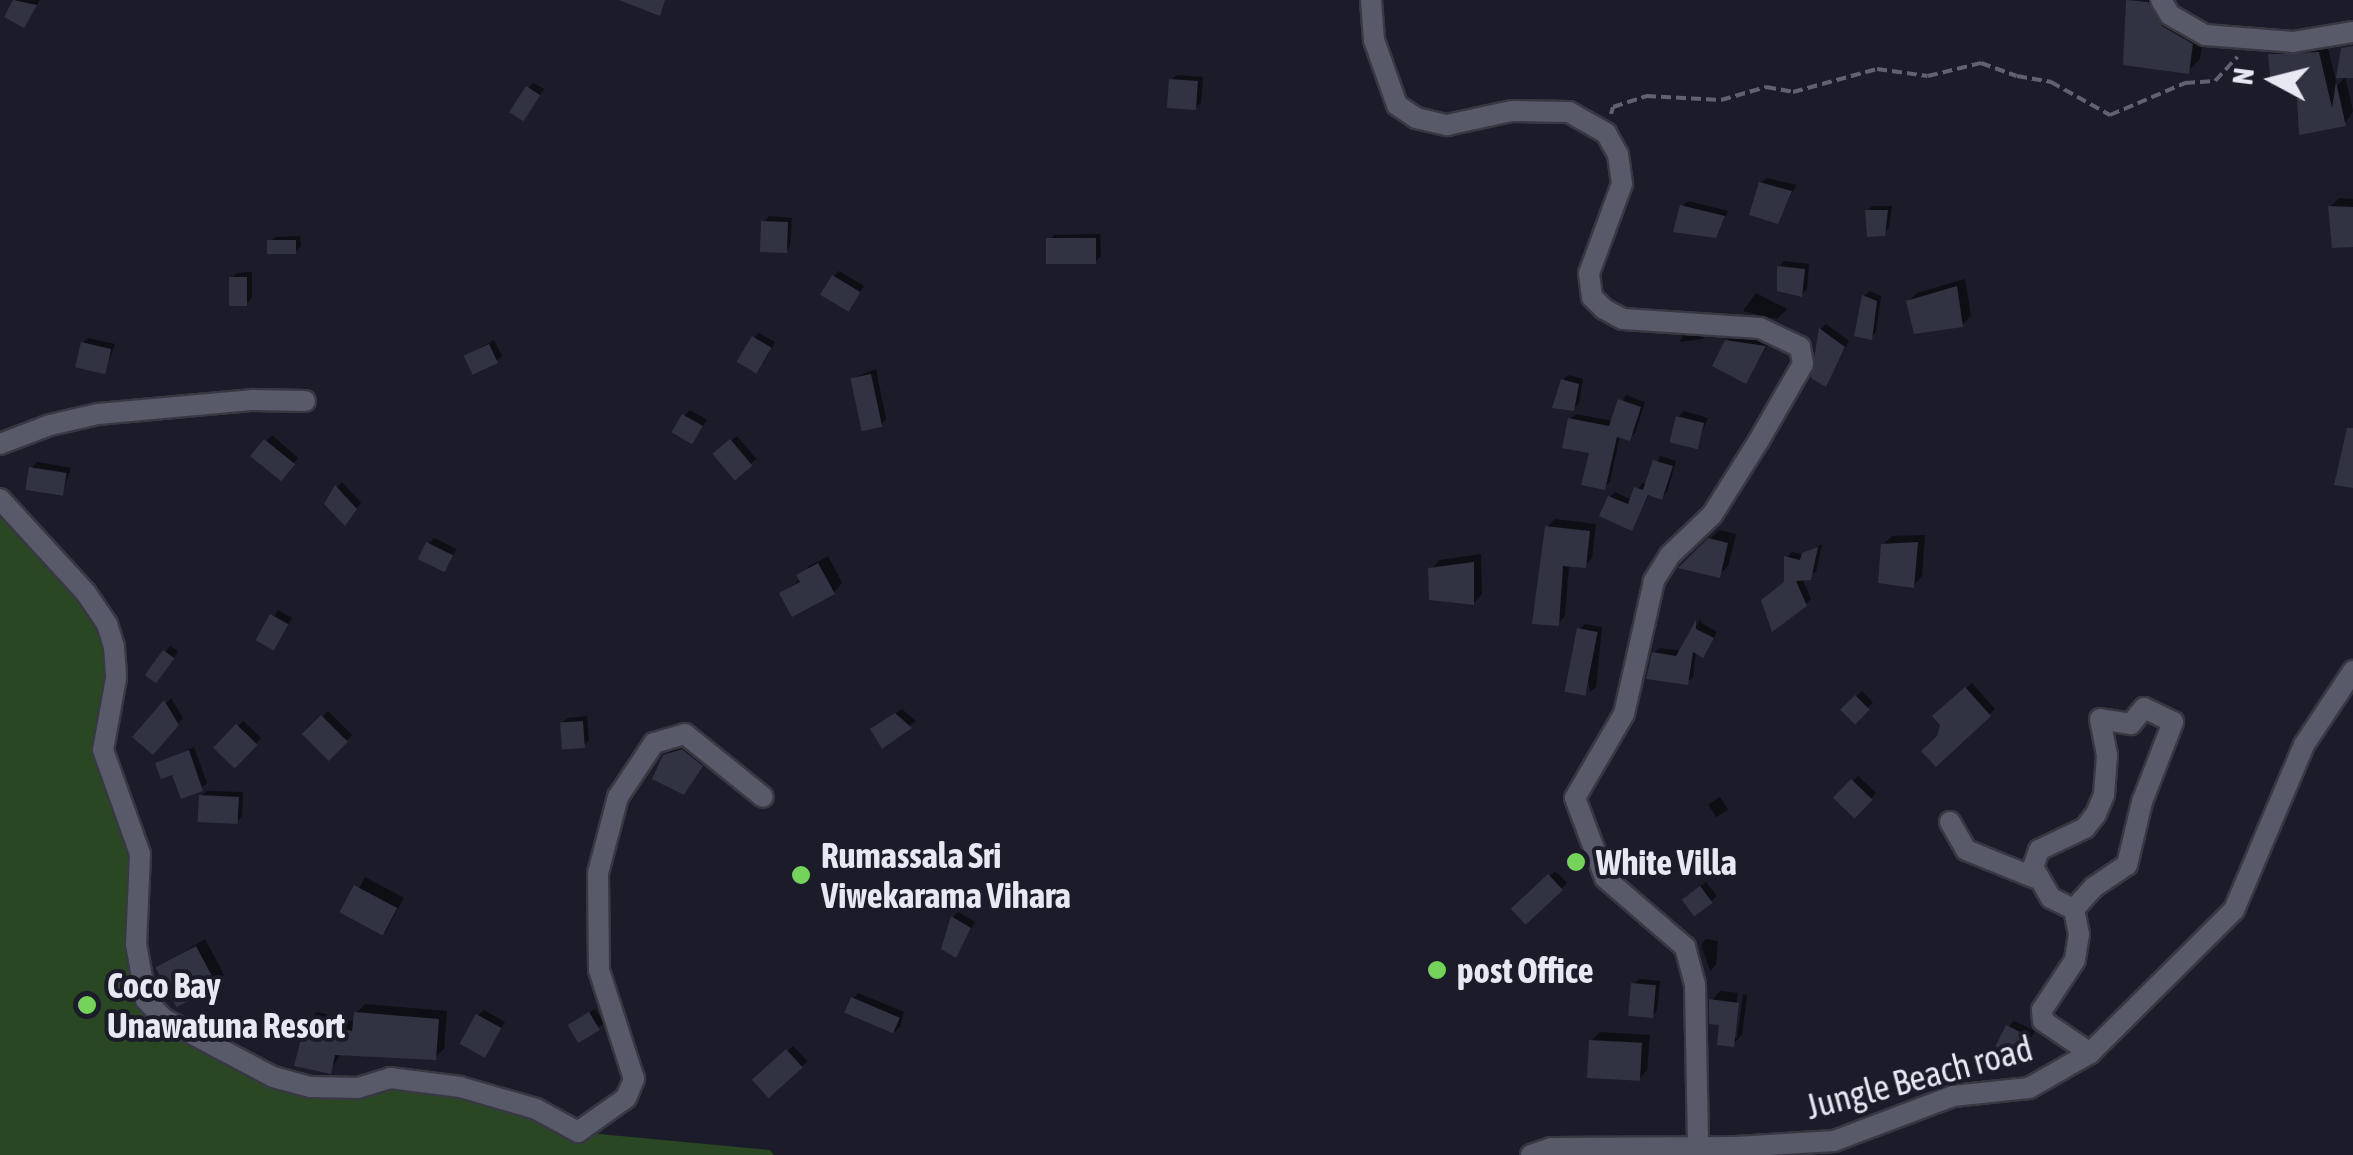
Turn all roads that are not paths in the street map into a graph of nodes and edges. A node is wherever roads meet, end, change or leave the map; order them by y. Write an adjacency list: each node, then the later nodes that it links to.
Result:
1 (1370, 0): 14 (street)
2 (2161, 0): 3 (street)
3 (2353, 32)
4 (304, 401): 5 (street)
5 (0, 444)
6 (0, 499): 13 (street)
7 (2353, 672): 12 (street, Jungle Beach road)
8 (763, 797): 13 (street)
9 (1950, 822): 10 (street)
10 (2035, 878): 11 (street); 11 (street)
11 (2074, 909): 12 (street)
12 (2090, 1053): 14 (street, Jungle Beach road)
13 (580, 1142)
14 (1698, 1147): 15 (street, Jungle Beach road)
15 (1531, 1155)

